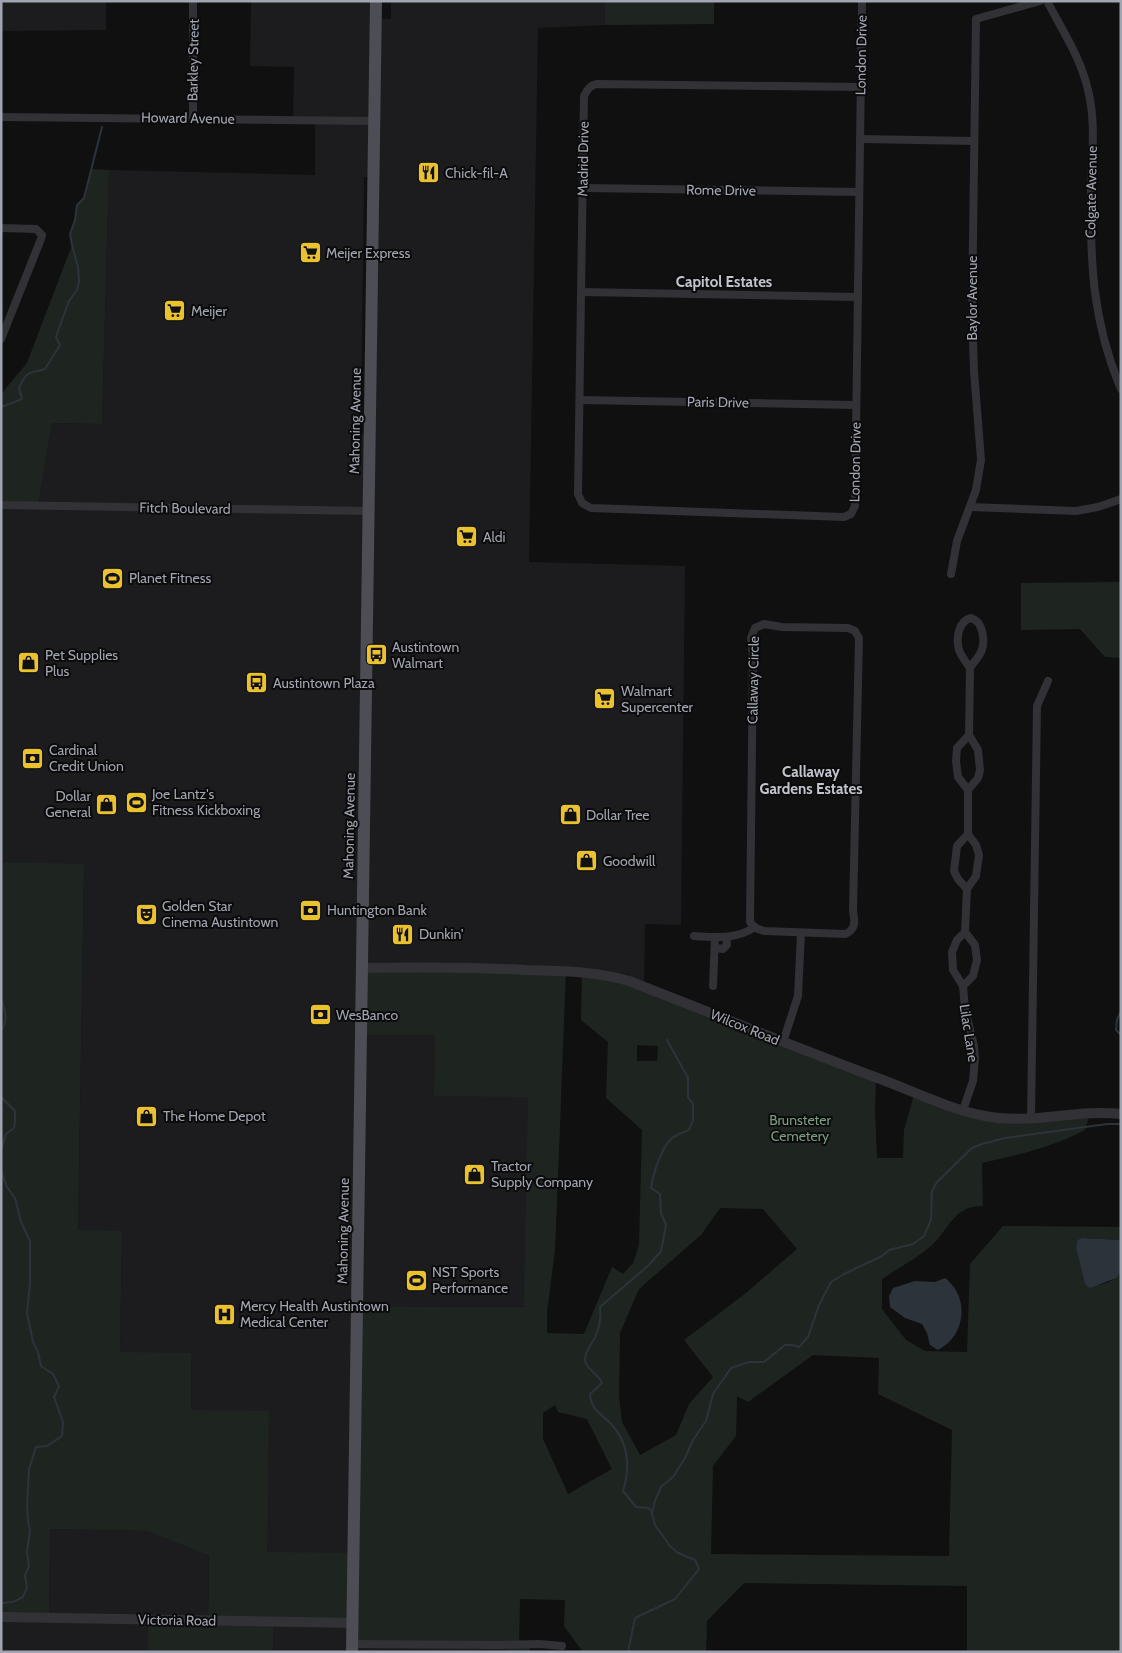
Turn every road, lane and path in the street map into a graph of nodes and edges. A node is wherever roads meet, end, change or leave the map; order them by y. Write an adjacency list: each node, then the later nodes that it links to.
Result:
1 (193, 1): 8 (street, Barkley Street)
2 (376, 1): 9 (main road, Mahoning Avenue)
3 (862, 1): 6 (street, London Drive)
4 (1040, 1): 11 (street, Baylor Avenue)
5 (1046, 1): 18 (street, Colgate Avenue)
6 (861, 87): 10 (street, London Drive); 12 (street, Madrid Drive)
7 (1, 117): 8 (street, Howard Avenue)
8 (193, 118): 9 (street, Howard Avenue)
9 (375, 121): 25 (main road, Mahoning Avenue)
10 (860, 139): 11 (street); 13 (street, London Drive)
11 (974, 141): 24 (street, Baylor Avenue)
12 (583, 188): 13 (street, Rome Drive); 15 (street, Madrid Drive)
13 (859, 192): 16 (street, London Drive)
14 (1, 228): 17 (street)
15 (581, 292): 16 (street); 19 (street, Madrid Drive)
16 (857, 297): 20 (street, London Drive)
17 (1, 339)
18 (1121, 389)
19 (580, 400): 20 (street, Paris Drive); 22 (street, Madrid Drive)
20 (855, 405): 22 (street, London Drive)
21 (1121, 499): 24 (street)
22 (582, 503)
23 (1, 505): 25 (street, Fitch Boulevard)
24 (970, 507): 26 (street, Baylor Avenue)
25 (369, 511): 40 (main road, Mahoning Avenue)
26 (951, 574)
27 (970, 668): 27 (street, Lilac Lane); 29 (street, Lilac Lane)
28 (1048, 681): 46 (street)
29 (969, 735): 30 (street, Lilac Lane); 30 (street, Lilac Lane)
30 (968, 790): 31 (street, Lilac Lane)
31 (968, 834): 32 (street, Lilac Lane); 32 (street)
32 (967, 889): 35 (street, Lilac Lane)
33 (754, 927): 34 (street, Callaway Circle); 34 (street, Callaway Circle); 38 (street)
34 (801, 932): 43 (street)
35 (965, 932): 42 (street, Lilac Lane); 42 (street, Lilac Lane)
36 (694, 936): 37 (street)
37 (715, 937): 38 (street); 39 (street)
38 (726, 937): 39 (street)
39 (715, 948): 41 (street)
40 (362, 968): 43 (street, Wilcox Road); 48 (main road, Mahoning Avenue)
41 (713, 986)
42 (963, 986): 44 (street, Lilac Lane)
43 (783, 1042): 44 (street, Wilcox Road)
44 (963, 1110): 46 (street, Wilcox Road)
45 (1121, 1114): 46 (street, Wilcox Road)
46 (1031, 1119)
47 (1, 1617): 48 (street, Victoria Road)
48 (352, 1624): 50 (main road, Mahoning Avenue)
49 (562, 1646): 50 (street)
50 (352, 1648)

